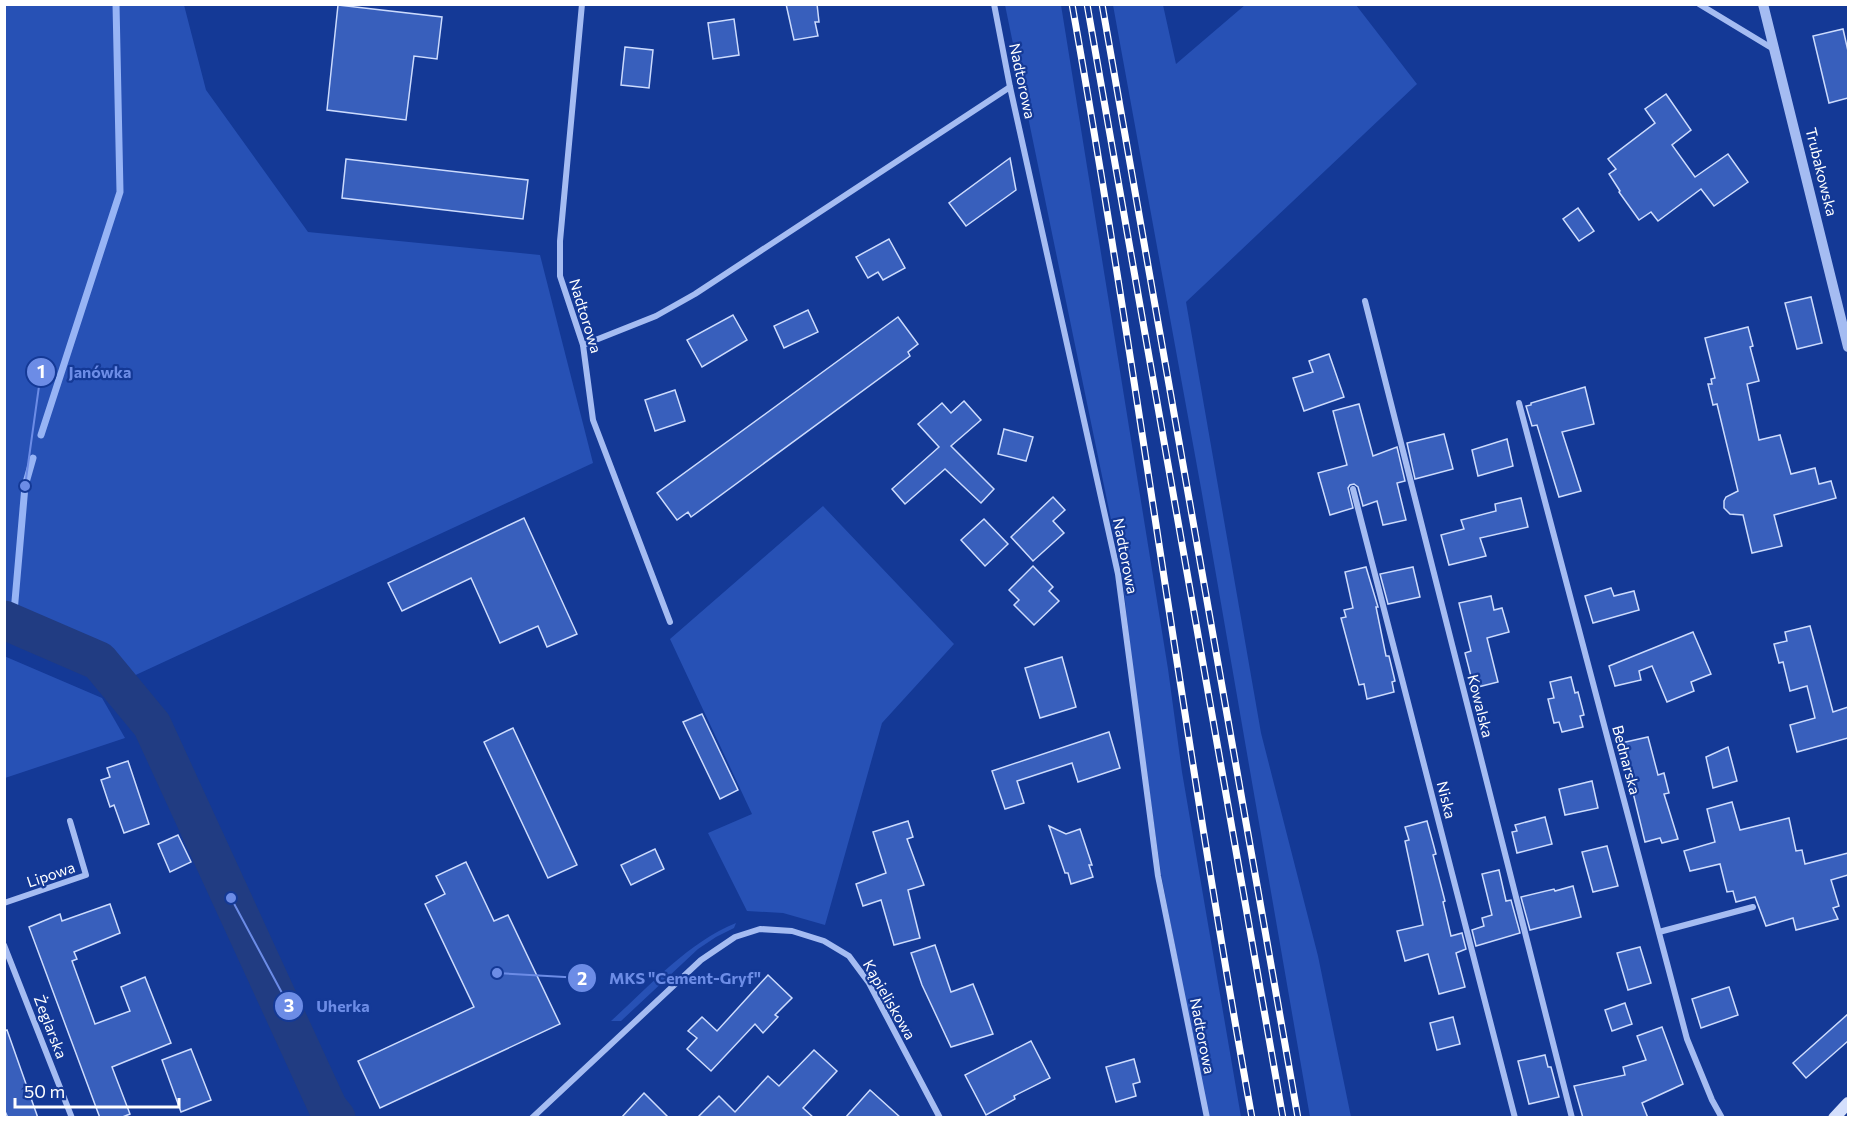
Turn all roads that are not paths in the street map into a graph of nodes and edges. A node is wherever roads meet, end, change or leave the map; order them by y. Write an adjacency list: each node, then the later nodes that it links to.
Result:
1 (582, 4): 8 (street, Nadtorowa)
2 (994, 4): 6 (street, Nadtorowa)
3 (1699, 4): 5 (street)
4 (1763, 4): 5 (street, Trubakowska)
5 (1776, 50): 9 (street, Trubakowska)
6 (1010, 87): 8 (street); 22 (street, Nadtorowa)
7 (1365, 301): 24 (street, Kowalska)
8 (583, 345): 12 (street, Nadtorowa)
9 (1848, 347)
10 (1520, 403): 16 (street, Bednarska)
11 (1353, 489): 23 (street, Niska)
12 (670, 622)
13 (70, 821): 14 (street, Lipowa)
14 (4, 903)
15 (1753, 907): 16 (street)
16 (1659, 932): 25 (street, Bednarska)
17 (4, 945): 19 (street, Żeglarska)
18 (1848, 1103): 26 (main road)
19 (72, 1118)
20 (532, 1118): 21 (street, Kąpieliskowa)
21 (940, 1118)
22 (1207, 1118)
23 (1515, 1118)
24 (1572, 1118)
25 (1722, 1118)
26 (1834, 1118)

